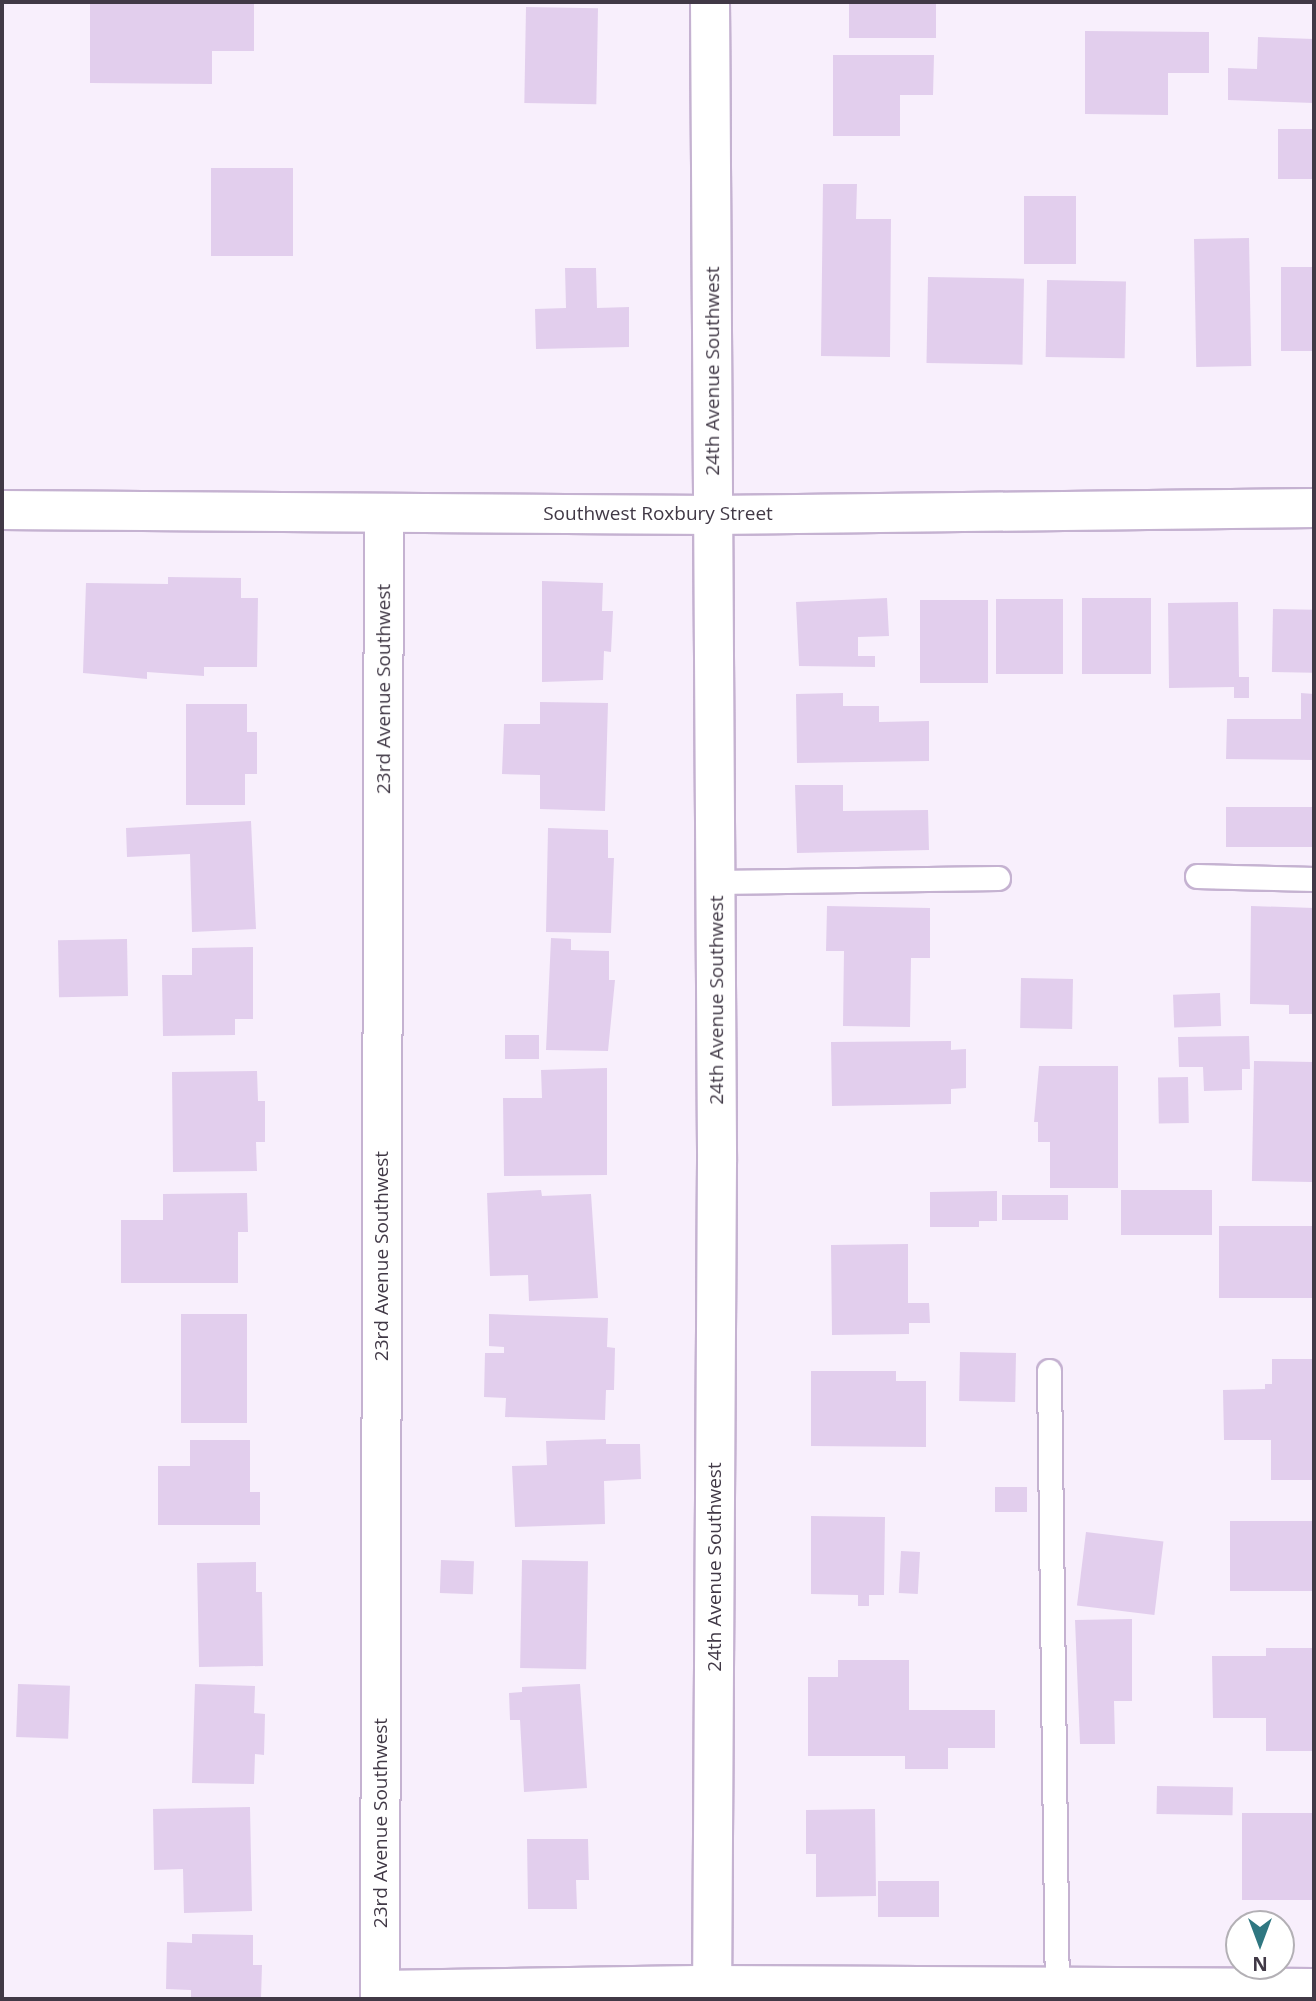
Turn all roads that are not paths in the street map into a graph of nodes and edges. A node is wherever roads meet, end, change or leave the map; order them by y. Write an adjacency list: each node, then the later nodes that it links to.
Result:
1 (710, 2): 5 (street, 24th Avenue Southwest)
2 (1314, 508): 5 (street, Southwest Roxbury Street)
3 (2, 510): 4 (street, Southwest Roxbury Street)
4 (384, 513): 5 (street, Southwest Roxbury Street); 14 (street, 23rd Avenue Southwest)
5 (714, 515): 9 (street, 24th Avenue Southwest)
6 (1197, 876): 8 (lane)
7 (998, 878): 9 (lane)
8 (1314, 879)
9 (716, 882): 12 (street, 24th Avenue Southwest)
10 (1049, 1370): 13 (lane)
11 (1314, 1988): 13 (street)
12 (712, 1992): 13 (street); 14 (street)
13 (1056, 1993)
14 (380, 1994)

